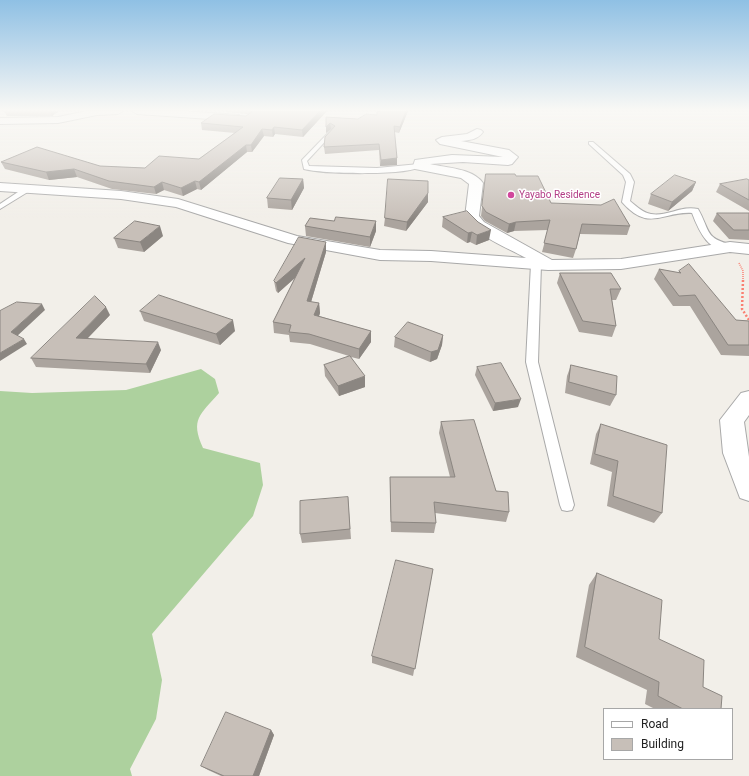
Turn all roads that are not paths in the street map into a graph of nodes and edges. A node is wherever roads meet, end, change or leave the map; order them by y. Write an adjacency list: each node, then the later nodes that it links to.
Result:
1 (317, 147): 4 (lane)
2 (473, 147): 4 (street)
3 (596, 147): 8 (lane)
4 (419, 166): 10 (street)
5 (0, 187): 6 (street)
6 (27, 190): 7 (lane); 10 (street)
7 (0, 207)
8 (730, 247): 9 (street); 10 (street)
9 (749, 249)
10 (542, 264): 13 (lane)
11 (749, 399): 12 (street)
12 (749, 490)
13 (567, 505)

